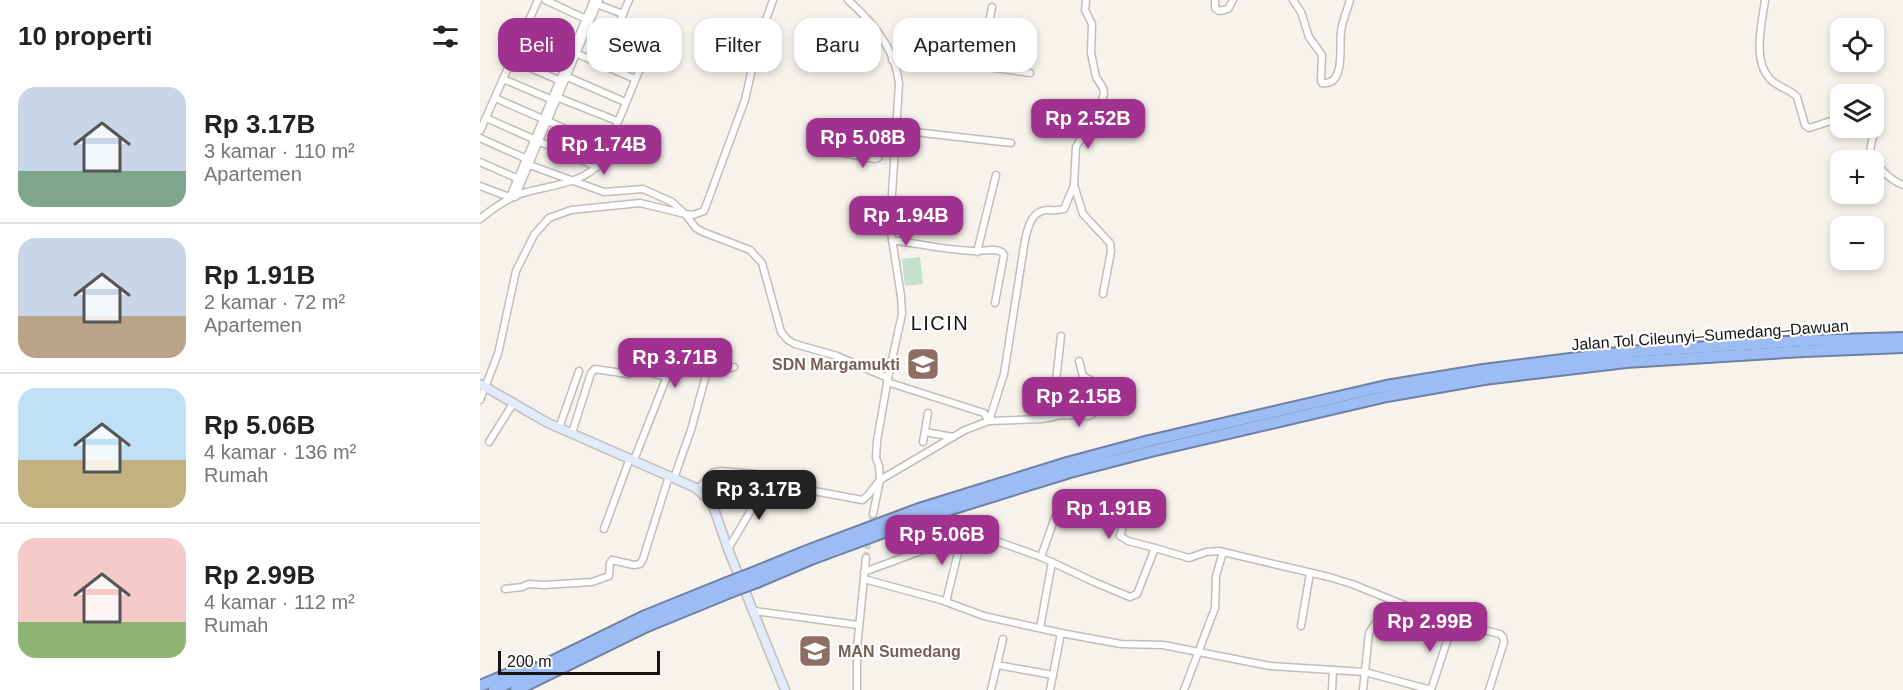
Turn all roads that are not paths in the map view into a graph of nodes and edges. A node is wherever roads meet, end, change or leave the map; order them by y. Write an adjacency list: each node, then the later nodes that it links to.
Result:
1 (538, 0): 15 (street)
2 (545, 0): 19 (street)
3 (628, 0): 14 (street)
4 (772, 0): 63 (street)
5 (848, 0): 27 (street)
6 (1086, 0): 59 (street)
7 (1215, 0): 8 (street)
8 (1233, 0)
9 (1293, 0): 10 (street)
10 (1350, 0)
11 (1765, 0): 43 (street)
12 (596, 2): 14 (street); 16 (street)
13 (992, 7): 18 (street)
14 (622, 14): 17 (street)
15 (530, 18)
16 (589, 18)
17 (620, 18)
18 (990, 18)
19 (587, 20)
20 (587, 22): 21 (street)
21 (584, 29): 22 (street); 24 (street)
22 (587, 30)
23 (575, 40): 24 (street)
24 (579, 42): 25 (street)
25 (575, 51)
26 (575, 53): 36 (street)
27 (892, 60): 44 (street)
28 (506, 72): 35 (street)
29 (546, 72): 34 (street)
30 (566, 72): 34 (street)
31 (638, 72): 36 (street)
32 (1023, 72): 33 (street)
33 (1030, 73)
34 (563, 78): 38 (street); 39 (street)
35 (503, 79): 37 (street); 38 (street)
36 (635, 79): 39 (street)
37 (495, 98): 40 (street); 41 (street)
38 (554, 98): 41 (street); 42 (street)
39 (625, 102): 42 (street)
40 (486, 118): 45 (street); 48 (street)
41 (545, 120): 48 (street); 51 (street)
42 (617, 121): 51 (street)
43 (1830, 121)
44 (897, 130): 49 (street); 50 (street)
45 (480, 131)
46 (480, 138): 54 (street)
47 (1873, 138): 60 (street)
48 (536, 140): 54 (street); 55 (street)
49 (896, 141): 52 (street); 65 (street)
50 (1011, 143)
51 (608, 147): 55 (street)
52 (824, 148)
53 (480, 162): 57 (street)
54 (527, 162): 57 (street); 58 (street)
55 (597, 167): 58 (street)
56 (996, 175): 66 (street)
57 (519, 180): 62 (street)
58 (570, 181): 62 (street); 63 (street)
59 (1074, 185): 67 (street); 83 (street)
60 (1903, 185)
61 (480, 186): 62 (street)
62 (511, 198): 64 (street)
63 (685, 214): 77 (street); 78 (street)
64 (480, 219)
65 (892, 240): 66 (street); 77 (street)
66 (976, 252): 68 (street)
67 (1103, 294)
68 (995, 303)
69 (1062, 336): 82 (street)
70 (1903, 338): 108 (highway, Jalan Tol Cileunyi–Sumedang–Dawuan)
71 (1903, 347): 108 (highway, Jalan Tol Cileunyi–Sumedang–Dawuan)
72 (1078, 361): 82 (street)
73 (709, 364): 74 (street); 76 (street); 91 (street)
74 (734, 367)
75 (579, 371): 84 (street)
76 (666, 377): 86 (street); 90 (street)
77 (887, 380): 83 (street); 93 (street)
78 (483, 385): 79 (street); 80 (street)
79 (480, 400)
80 (514, 402): 84 (street); 88 (street)
81 (928, 414): 85 (street)
82 (1052, 417): 83 (street)
83 (989, 421): 87 (street)
84 (559, 428): 86 (street)
85 (925, 432): 87 (street); 89 (street)
86 (572, 433): 90 (street)
87 (952, 437): 93 (street)
88 (489, 442)
89 (923, 442)
90 (632, 459): 91 (street); 98 (street)
91 (671, 477): 94 (street); 110 (street)
92 (769, 480): 93 (street); 94 (street); 101 (street)
93 (880, 480): 96 (street)
94 (698, 490): 101 (street)
95 (1131, 500): 100 (street)
96 (873, 514)
97 (1055, 517): 103 (street)
98 (604, 529)
99 (962, 536): 103 (street); 107 (street); 111 (street)
100 (1155, 548): 102 (street); 105 (street)
101 (728, 549): 113 (street)
102 (1223, 552): 106 (street); 121 (street)
103 (1041, 556): 105 (street)
104 (866, 558): 107 (street)
105 (1052, 562): 117 (street)
106 (1310, 573): 112 (street); 116 (street)
107 (864, 575): 111 (street); 115 (street)
108 (755, 578): 109 (highway, Jalan Tol Cileunyi–Sumedang–Dawuan, bridge)
109 (729, 587): 120 (highway, Jalan Tol Cileunyi–Sumedang–Dawuan); 128 (highway, Jalan Tol Cileunyi–Sumedang–Dawuan)
110 (505, 589)
111 (946, 602): 117 (street)
112 (1396, 603): 114 (street); 124 (street)
113 (754, 611): 115 (street); 129 (street)
114 (1453, 623): 136 (street); 137 (street)
115 (858, 625): 130 (street)
116 (1301, 626)
117 (1040, 627): 118 (street)
118 (1061, 633): 121 (street); 125 (street)
119 (1003, 639): 122 (street)
120 (585, 646): 126 (highway); 127 (highway, Jalan Tol Cileunyi–Sumedang–Dawuan)
121 (1198, 652): 123 (street); 133 (street)
122 (997, 665): 125 (street); 131 (street)
123 (1333, 670): 124 (street); 134 (street)
124 (1365, 672): 135 (street); 136 (street)
125 (1053, 675): 132 (street)
126 (480, 686)
127 (494, 690)
128 (516, 690)
129 (785, 690)
130 (857, 690)
131 (991, 690)
132 (1050, 690)
133 (1184, 690)
134 (1332, 690)
135 (1363, 690)
136 (1431, 690)
137 (1489, 690)

